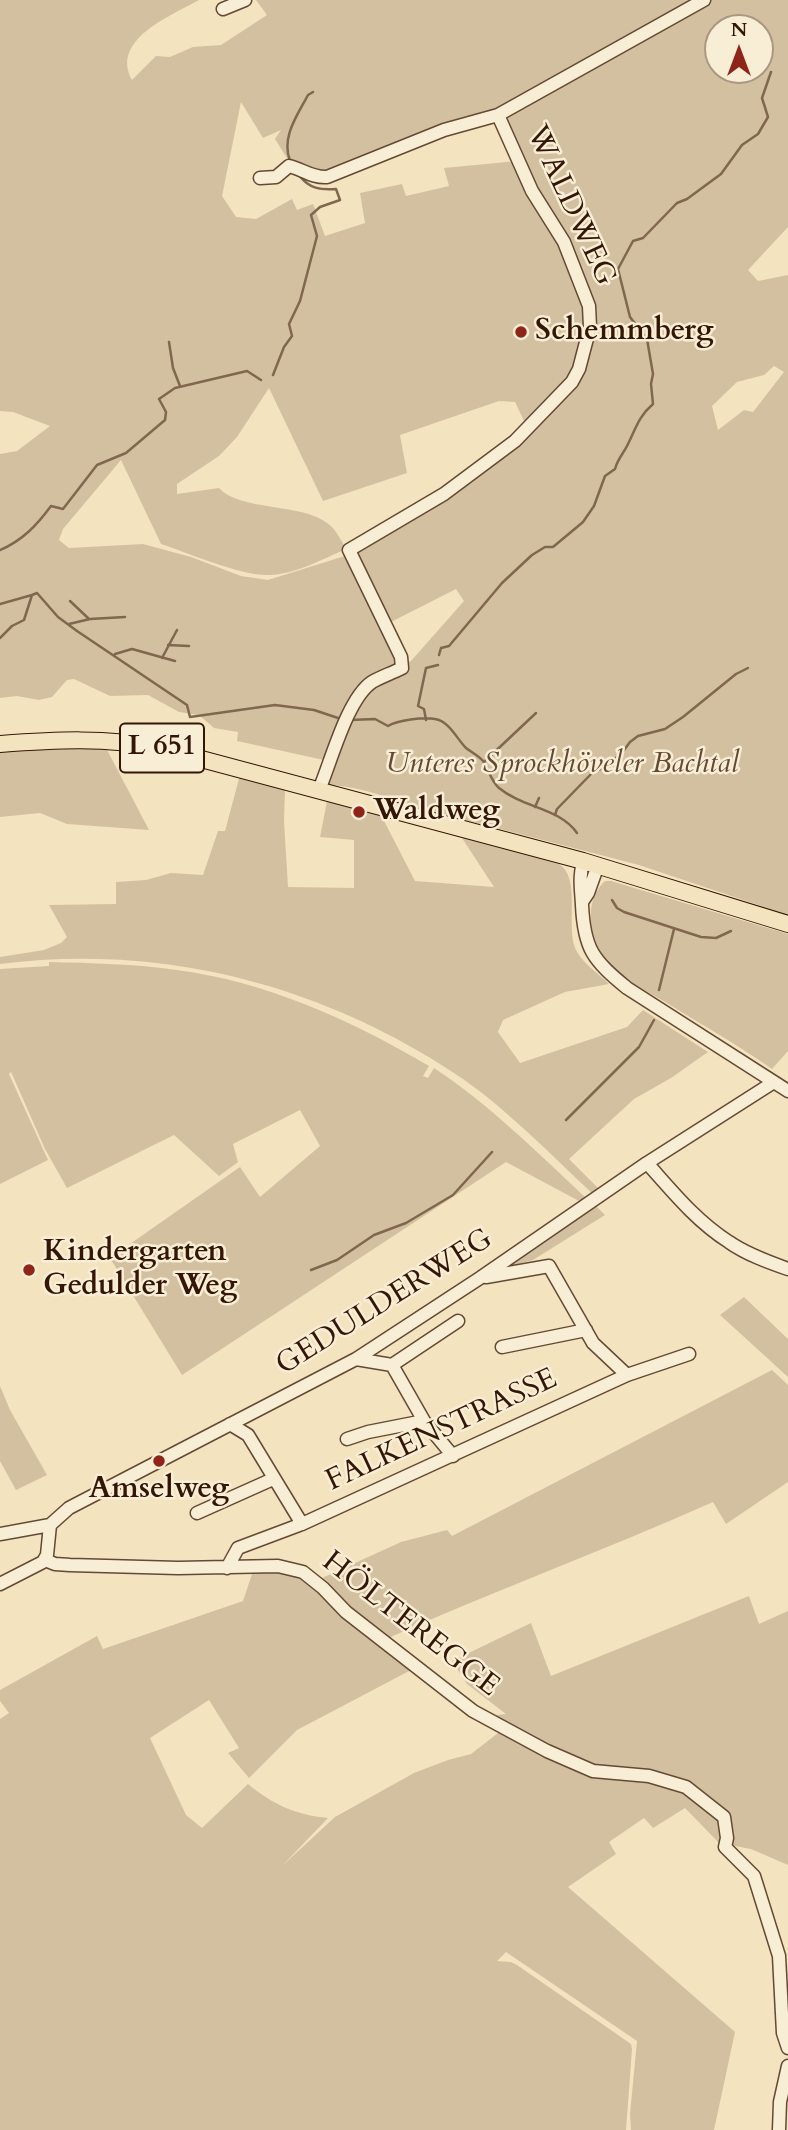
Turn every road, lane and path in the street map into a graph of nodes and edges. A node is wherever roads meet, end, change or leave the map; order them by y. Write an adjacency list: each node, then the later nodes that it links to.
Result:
1 (245, 0): 3 (street)
2 (704, 0): 4 (street, WALDWEG)
3 (223, 9)
4 (498, 115): 5 (street, WALDWEG); 7 (street, WALDWEG)
5 (260, 178)
6 (0, 744): 7 (main road, L 651)
7 (319, 790): 8 (main road, L 651)
8 (590, 863): 9 (main road, L 651); 10 (street)
9 (788, 924)
10 (774, 1082): 11 (street); 12 (street, GEDULDERWEG)
11 (788, 1091)
12 (647, 1163): 13 (street); 14 (street, GEDULDERWEG)
13 (788, 1269)
14 (480, 1278): 16 (street); 19 (street, GEDULDERWEG)
15 (458, 1321): 20 (street)
16 (586, 1330): 17 (street); 21 (street)
17 (502, 1347)
18 (689, 1354): 21 (street, FALKENSTRASSE)
19 (356, 1359): 20 (street); 23 (street, GEDULDERWEG)
20 (392, 1365): 22 (street)
21 (627, 1375): 25 (street, FALKENSTRASSE)
22 (424, 1421): 24 (street); 25 (street)
23 (230, 1424): 26 (street); 29 (street, GEDULDERWEG)
24 (347, 1438)
25 (453, 1456): 28 (street, FALKENSTRASSE)
26 (273, 1479): 27 (street); 28 (street)
27 (197, 1513)
28 (302, 1524): 32 (street, FALKENSTRASSE)
29 (50, 1525): 30 (street); 31 (street)
30 (0, 1534)
31 (46, 1560): 32 (street, HÖLTEREGGE); 33 (street)
32 (228, 1567): 34 (street, HÖLTEREGGE)
33 (0, 1584)
34 (788, 2048)
35 (788, 2066): 36 (street)
36 (779, 2130)

